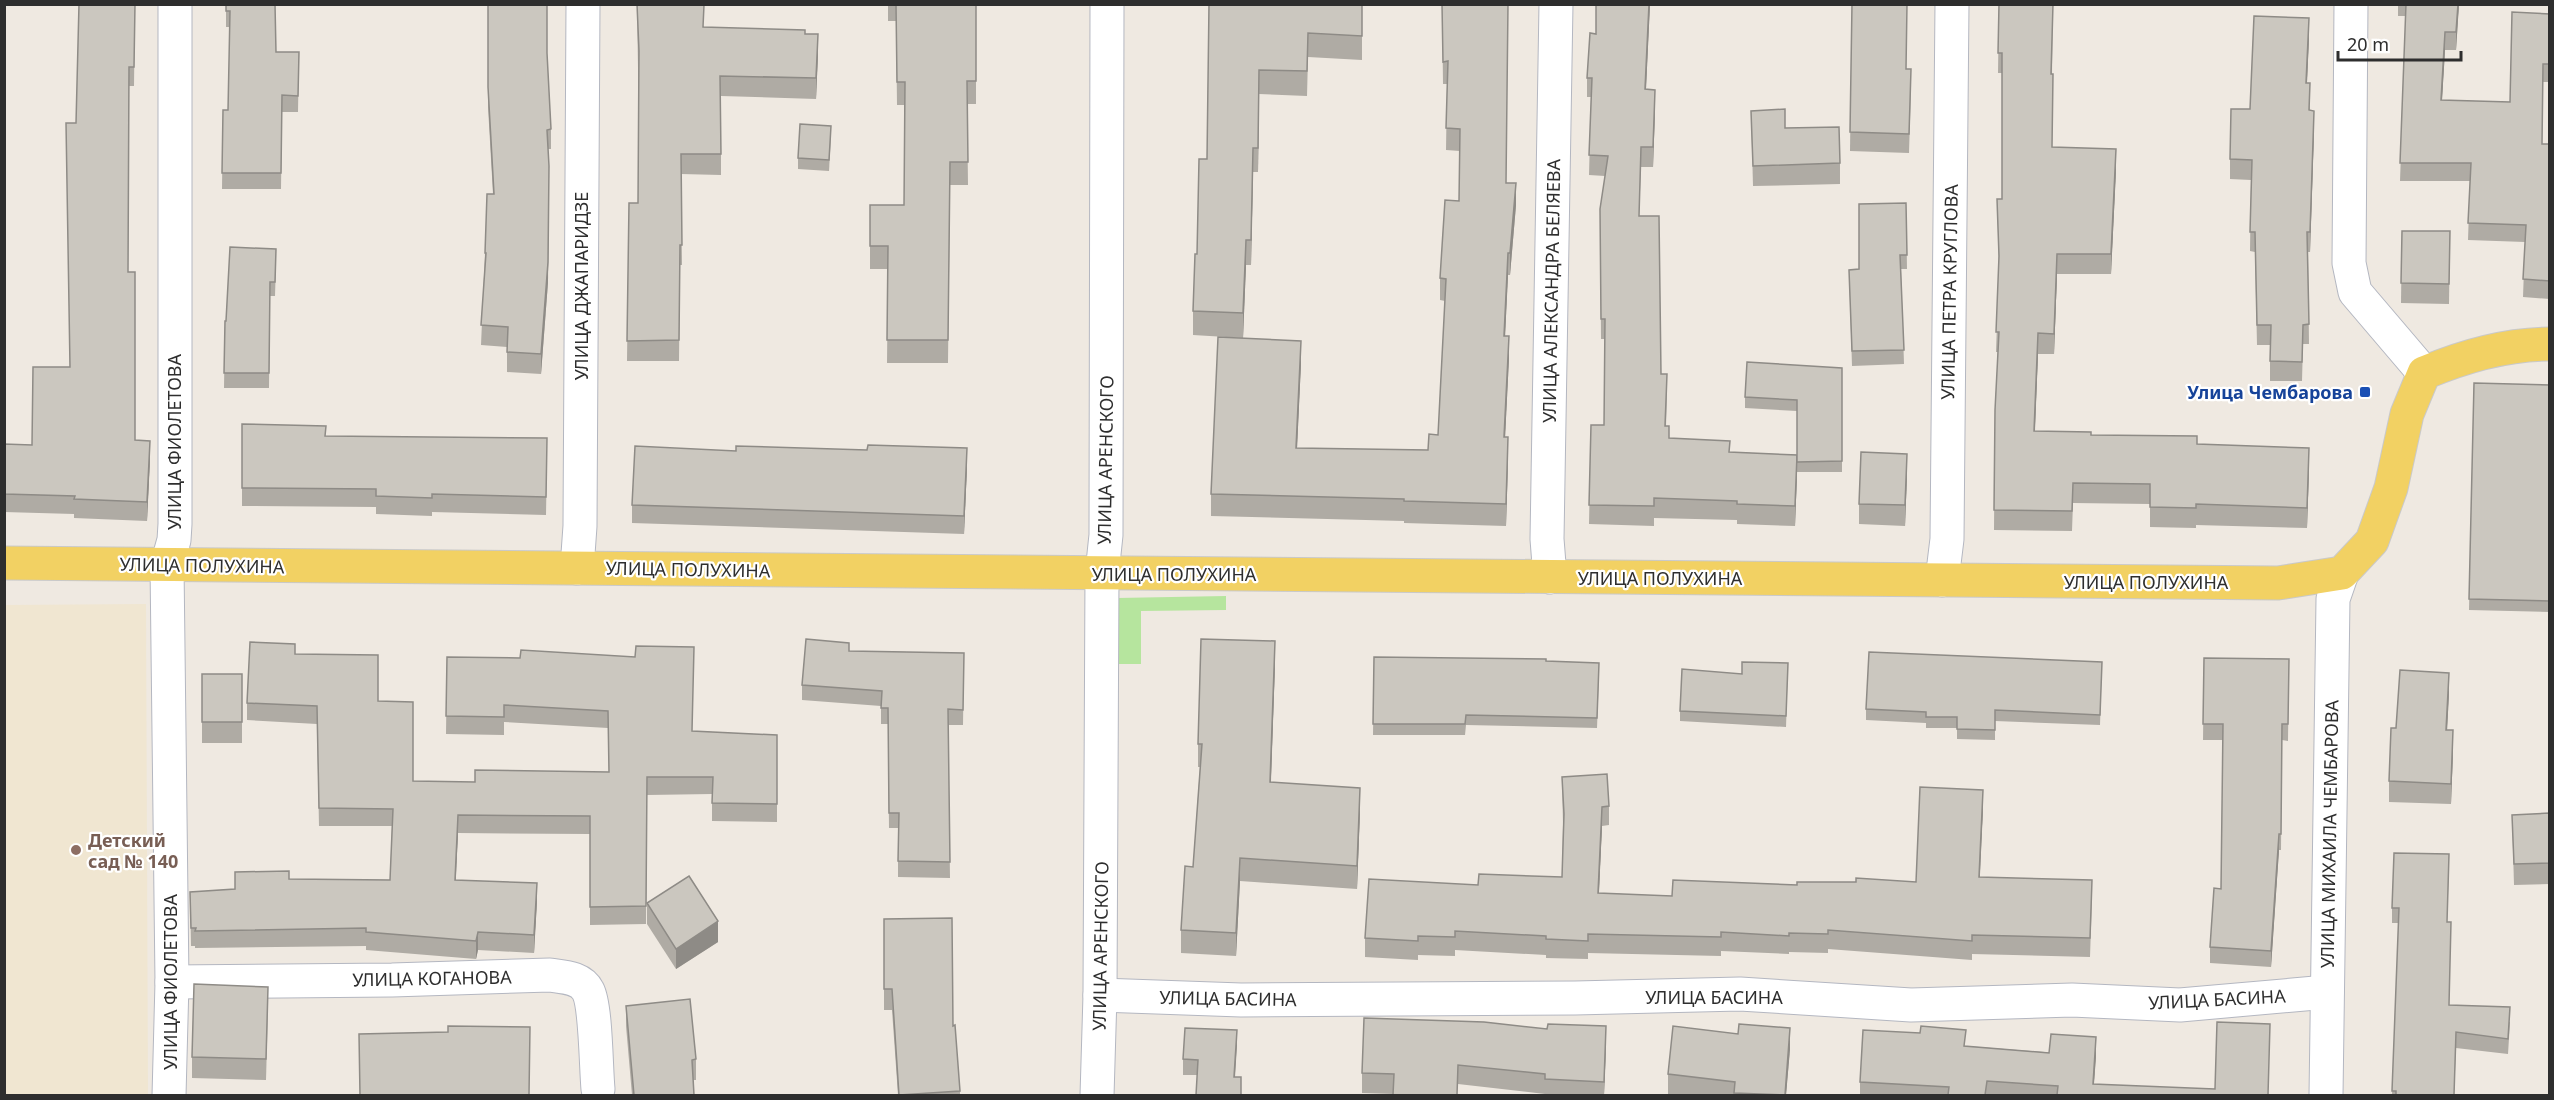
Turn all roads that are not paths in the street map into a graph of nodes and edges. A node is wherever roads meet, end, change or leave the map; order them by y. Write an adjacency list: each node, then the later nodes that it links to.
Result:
1 (175, 4): 10 (street, УЛИЦА ФИОЛЕТОВА)
2 (582, 4): 11 (street, УЛИЦА ДЖАПАРИДЗЕ)
3 (1107, 4): 12 (street, УЛИЦА АРЕНСКОГО)
4 (1556, 4): 14 (street, УЛИЦА АЛЕКСАНДРА БЕЛЯЕВА)
5 (1952, 4): 15 (street, УЛИЦА ПЕТРА КРУГЛОВА)
6 (2351, 4): 8 (street)
7 (2550, 344): 8 (main road)
8 (2424, 373): 13 (main road)
9 (4, 563): 10 (main road, УЛИЦА ПОЛУХИНА)
10 (167, 565): 11 (main road, УЛИЦА ПОЛУХИНА); 16 (street, УЛИЦА ФИОЛЕТОВА)
11 (578, 568): 12 (main road, УЛИЦА ПОЛУХИНА)
12 (1102, 573): 14 (main road, УЛИЦА ПОЛУХИНА); 18 (street, УЛИЦА АРЕНСКОГО)
13 (2342, 573): 15 (main road, УЛИЦА ПОЛУХИНА); 17 (street, УЛИЦА МИХАИЛА ЧЕМБАРОВА)
14 (1550, 577): 15 (main road, УЛИЦА ПОЛУХИНА)
15 (1942, 580)
16 (172, 982): 19 (street, УЛИЦА КОГАНОВА); 20 (street, УЛИЦА ФИОЛЕТОВА)
17 (2327, 992): 18 (street, УЛИЦА БАСИНА); 22 (street, УЛИЦА МИХАИЛА ЧЕМБАРОВА)
18 (1100, 995): 21 (street, УЛИЦА АРЕНСКОГО)
19 (598, 1089)
20 (169, 1095)
21 (1096, 1095)
22 (2326, 1095)

